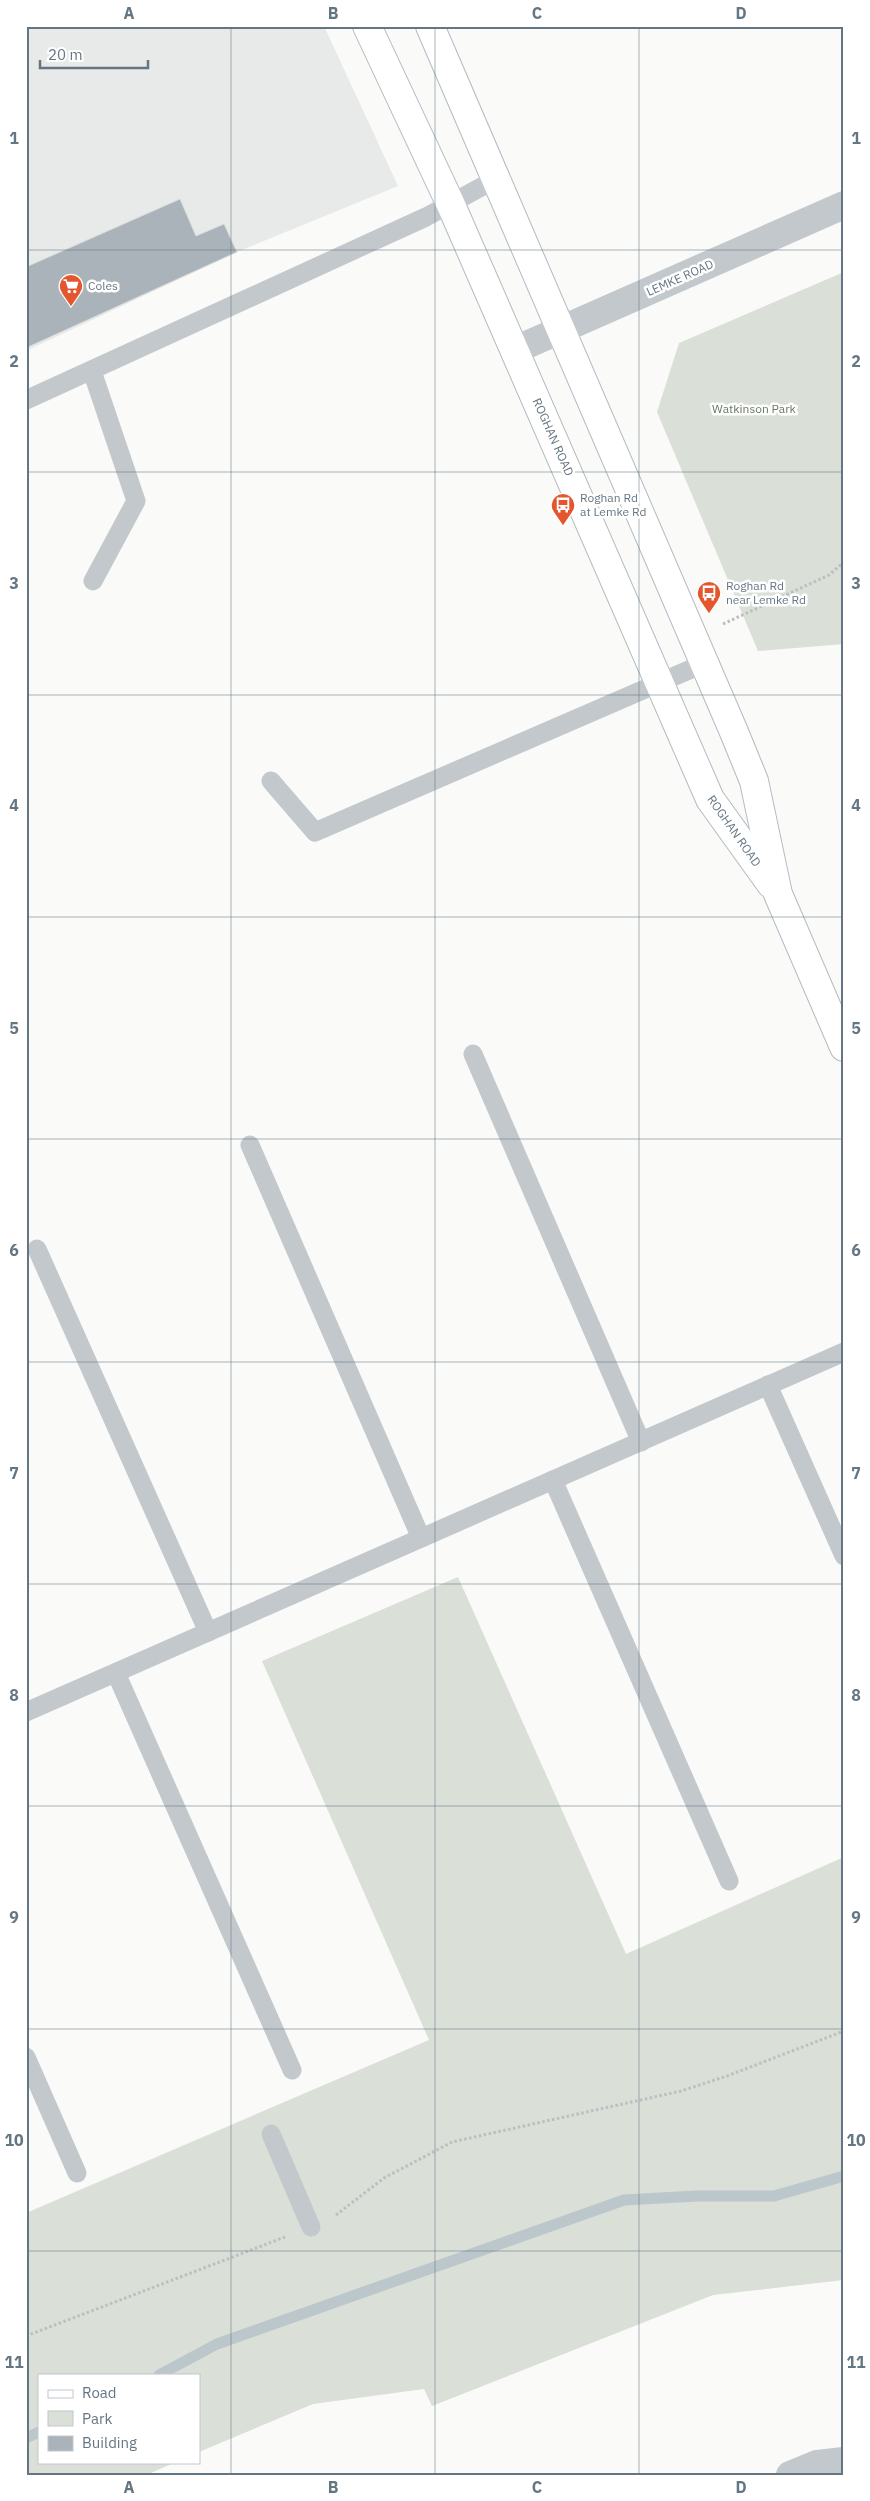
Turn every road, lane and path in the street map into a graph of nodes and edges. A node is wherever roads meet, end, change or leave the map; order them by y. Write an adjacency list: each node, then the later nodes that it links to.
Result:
1 (367, 26): 4 (main road, ROGHAN ROAD)
2 (430, 26): 3 (main road, ROGHAN ROAD)
3 (496, 179): 4 (lane); 6 (main road, ROGHAN ROAD)
4 (452, 204): 7 (main road, ROGHAN ROAD); 8 (lane)
5 (844, 205): 6 (street, LEMKE ROAD)
6 (562, 329): 7 (street, LEMKE ROAD); 13 (main road, ROGHAN ROAD)
7 (515, 350): 14 (main road, ROGHAN ROAD)
8 (92, 371): 9 (lane); 11 (lane)
9 (26, 400)
10 (844, 562): 12 (path)
11 (93, 582)
12 (719, 626)
13 (705, 663): 14 (lane); 16 (main road, ROGHAN ROAD)
14 (659, 682): 15 (lane); 16 (main road, ROGHAN ROAD)
15 (271, 781)
16 (778, 894): 17 (main road, ROGHAN ROAD)
17 (844, 1047)
18 (473, 1054): 23 (lane)
19 (250, 1145): 25 (lane)
20 (37, 1249): 27 (lane)
21 (844, 1352): 22 (lane)
22 (768, 1385): 23 (lane); 26 (lane)
23 (641, 1442): 24 (lane)
24 (553, 1480): 25 (lane); 30 (lane)
25 (422, 1538): 27 (lane)
26 (844, 1556)
27 (208, 1632): 28 (lane)
28 (116, 1673): 29 (lane); 33 (lane)
29 (26, 1712)
30 (729, 1881)
31 (844, 2031): 36 (path)
32 (26, 2057): 35 (lane)
33 (292, 2070)
34 (271, 2134): 36 (lane)
35 (78, 2173)
36 (311, 2228): 37 (path)
37 (26, 2336)
38 (844, 2461): 39 (street)
39 (790, 2475)

